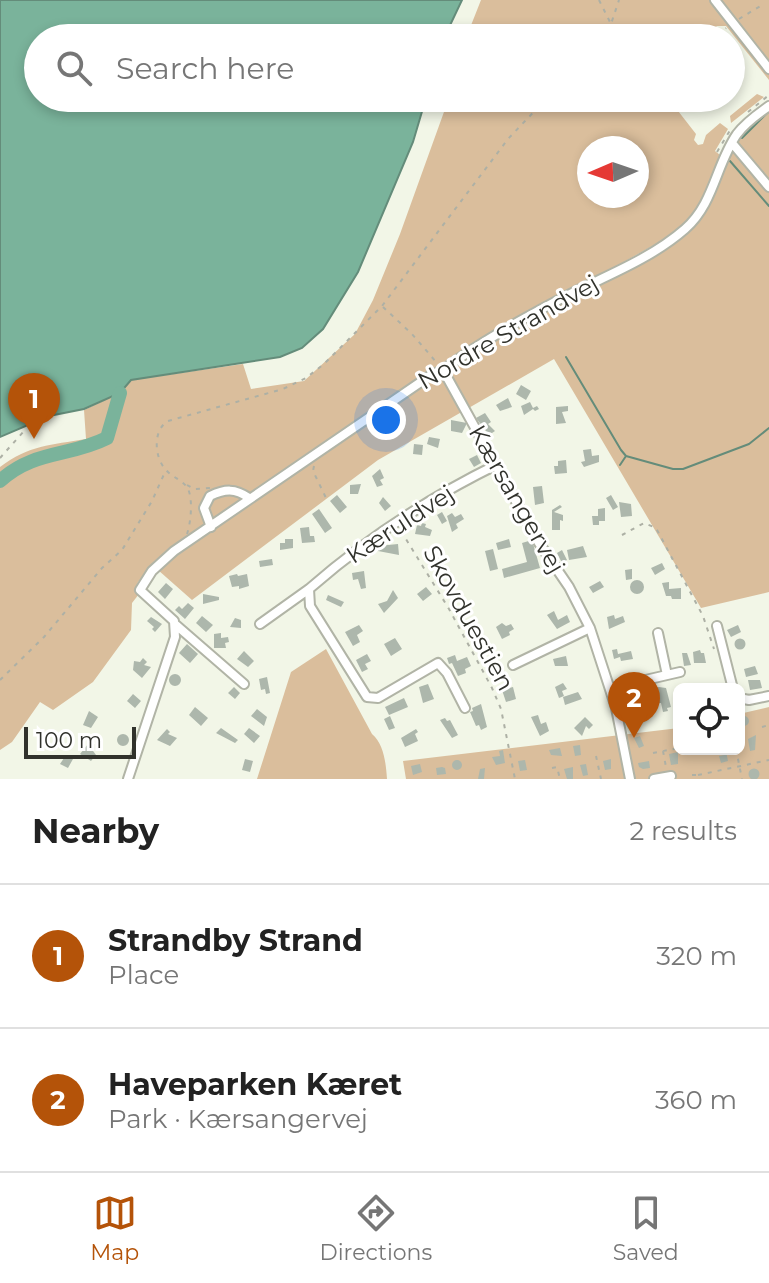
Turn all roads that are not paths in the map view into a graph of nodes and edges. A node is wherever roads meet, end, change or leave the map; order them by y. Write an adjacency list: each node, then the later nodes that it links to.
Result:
1 (715, 0): 2 (street)
2 (734, 24)
3 (745, 38): 4 (street)
4 (769, 69)
5 (769, 106): 6 (street, Nordre Strandvej)
6 (732, 143): 7 (street); 8 (street, Nordre Strandvej)
7 (769, 187)
8 (443, 370): 9 (street, Kærsangervej); 10 (street, Nordre Strandvej)
9 (496, 465): 12 (street, Kæruldvej); 16 (street, Kærsangervej)
10 (249, 498): 11 (street, Nordre Strandvej); 11 (street)
11 (211, 527): 14 (street, Nordre Strandvej)
12 (309, 589): 13 (street, Kæruldvej); 28 (street)
13 (260, 624)
14 (176, 625): 23 (street); 30 (street)
15 (717, 626): 22 (street)
16 (590, 628): 18 (street); 24 (street, Kærsangervej)
17 (658, 633): 20 (street)
18 (513, 665)
19 (680, 672): 20 (street)
20 (667, 675): 21 (street)
21 (647, 680): 24 (street); 27 (street)
22 (731, 683)
23 (244, 684)
24 (611, 688): 31 (street, Kærsangervej)
25 (769, 696): 26 (street)
26 (745, 699)
27 (652, 704)
28 (465, 708)
29 (669, 776): 32 (street)
30 (128, 779)
31 (630, 779)
32 (654, 779)

